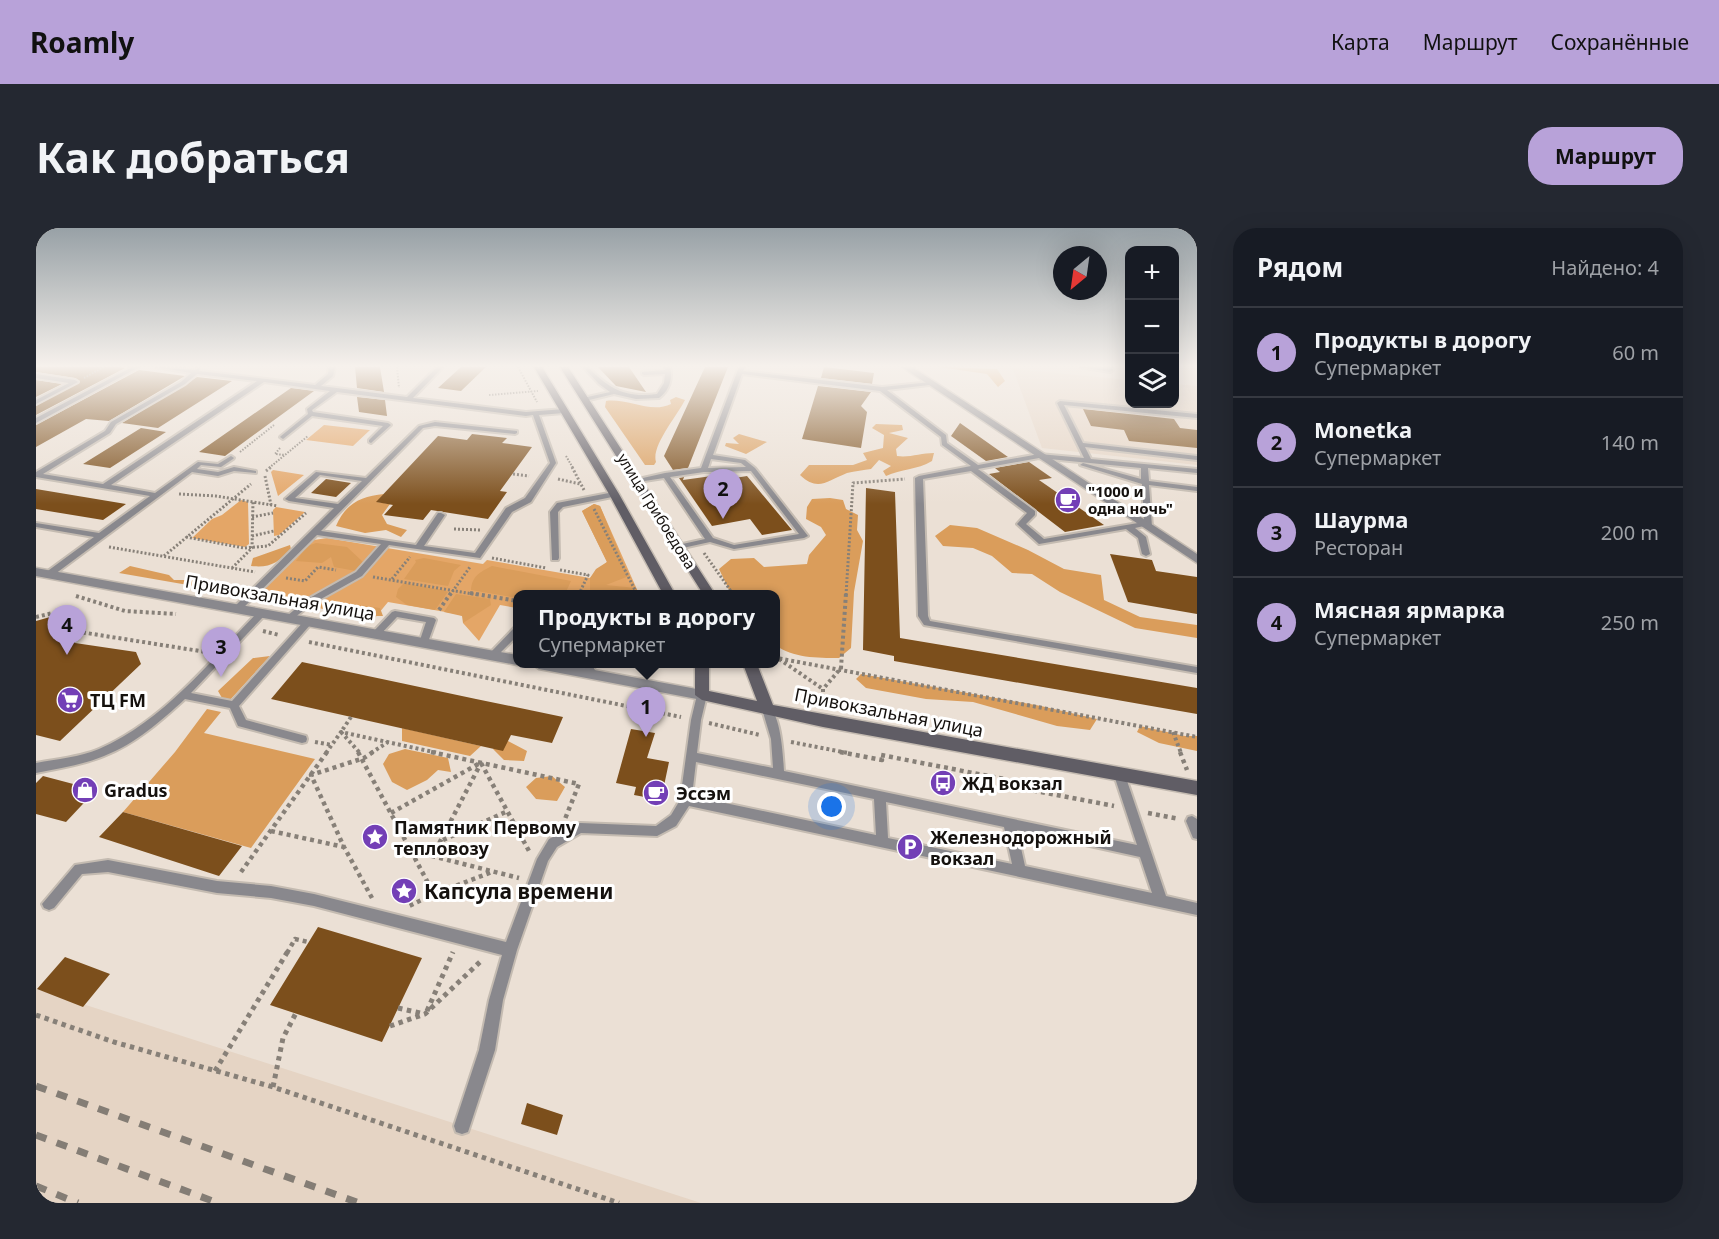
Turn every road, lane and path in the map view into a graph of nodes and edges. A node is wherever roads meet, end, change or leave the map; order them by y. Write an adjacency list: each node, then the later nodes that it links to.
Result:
1 (52, 412): 16 (lane)
2 (131, 412): 42 (lane)
3 (215, 412): 42 (lane)
4 (527, 412): 14 (lane)
5 (552, 412): 14 (lane)
6 (565, 412): 45 (main road, улица Грибоедова)
7 (594, 412): 39 (main road, улица Грибоедова)
8 (725, 412): 23 (lane)
9 (913, 412): 28 (lane)
10 (973, 412): 22 (street)
11 (1065, 412): 20 (lane)
12 (1163, 412): 15 (lane)
13 (310, 414): 18 (lane); 19 (lane)
14 (540, 414): 69 (lane)
15 (1197, 416)
16 (36, 421)
17 (515, 432): 38 (lane)
18 (283, 437)
19 (371, 441)
20 (1081, 445): 25 (lane); 26 (lane)
21 (565, 454): 41 (path)
22 (1039, 456): 26 (lane); 28 (lane); 56 (street)
23 (709, 457): 29 (lane); 31 (lane)
24 (231, 458): 30 (lane)
25 (1197, 458)
26 (1085, 462): 27 (lane); 40 (lane)
27 (1144, 465): 32 (lane); 40 (lane)
28 (974, 468): 36 (lane); 57 (lane)
29 (753, 469): 31 (lane); 63 (lane)
30 (190, 470): 33 (lane); 44 (lane)
31 (704, 470): 35 (lane)
32 (1197, 471)
33 (254, 472)
34 (264, 472): 48 (path)
35 (665, 475): 39 (lane); 63 (lane)
36 (919, 478): 100 (path); 101 (lane)
37 (562, 479): 41 (path)
38 (368, 480): 50 (lane); 50 (lane)
39 (638, 480): 65 (main road, улица Грибоедова)
40 (1147, 483): 43 (lane); 56 (lane)
41 (580, 484): 46 (path)
42 (105, 486): 44 (lane)
43 (1197, 489)
44 (158, 494): 47 (path); 60 (lane)
45 (614, 494): 46 (lane); 77 (main road, улица Грибоедова)
46 (589, 498): 70 (lane); 76 (path)
47 (253, 501): 48 (path); 54 (path)
48 (271, 505): 49 (path)
49 (280, 506)
50 (341, 507): 59 (lane)
51 (299, 509): 66 (path)
52 (273, 513): 54 (path)
53 (441, 515): 67 (lane)
54 (252, 517): 61 (path)
55 (36, 525): 60 (lane)
56 (1146, 526): 57 (lane); 71 (street)
57 (1128, 527): 68 (lane)
58 (274, 531): 61 (path)
59 (315, 532): 64 (lane); 80 (lane)
60 (101, 536): 73 (lane)
61 (252, 536): 66 (path)
62 (186, 537): 66 (path)
63 (710, 540): 65 (lane)
64 (387, 543): 67 (lane); 84 (lane)
65 (681, 547): 78 (main road, улица Грибоедова)
66 (252, 548): 72 (path)
67 (418, 548): 69 (lane); 74 (path)
68 (1146, 554)
69 (477, 556): 75 (path); 85 (path)
70 (555, 558)
71 (1197, 559)
72 (231, 568)
73 (42, 574): 80 (street, Привокзальная улица)
74 (391, 580)
75 (581, 590)
76 (635, 590)
77 (667, 590)
78 (707, 590)
79 (72, 594): 82 (path)
80 (237, 609): 81 (street, Привокзальная улица)
81 (262, 613): 84 (street, Привокзальная улица); 87 (lane)
82 (178, 614)
83 (36, 617): 92 (path)
84 (290, 618): 86 (street, Привокзальная улица)
85 (431, 620): 88 (lane); 91 (lane)
86 (308, 622): 88 (street, Привокзальная улица); 90 (lane)
87 (248, 627): 90 (path); 92 (lane)
88 (376, 634): 91 (street, Привокзальная улица)
89 (513, 634): 93 (lane)
90 (292, 641): 105 (lane); 108 (path)
91 (424, 643): 93 (street, Привокзальная улица)
92 (222, 654): 104 (lane)
93 (493, 655): 95 (street, Привокзальная улица)
94 (780, 658): 100 (path)
95 (513, 659)
96 (780, 660): 102 (path)
97 (589, 668): 103 (street, Привокзальная улица)
98 (702, 668): 103 (main road)
99 (752, 668): 106 (main road)
100 (841, 668): 102 (path); 111 (path)
101 (1197, 670)
102 (823, 689): 109 (path)
103 (702, 694): 106 (main road, Привокзальная улица); 108 (lane)
104 (182, 695): 105 (lane); 120 (lane)
105 (234, 705): 113 (lane)
106 (767, 709): 109 (main road, Привокзальная улица); 114 (lane)
107 (351, 717): 110 (path)
108 (696, 720): 114 (path); 117 (lane)
109 (823, 721): 116 (path); 123 (main road, Привокзальная улица)
110 (341, 732): 115 (path); 118 (path); 122 (path)
111 (1173, 732): 112 (path); 124 (path)
112 (1197, 737)
113 (302, 739)
114 (776, 739): 116 (path); 121 (lane)
115 (388, 742): 118 (path); 119 (path)
116 (822, 747): 127 (path)
117 (693, 757): 121 (lane); 126 (lane)
118 (364, 758): 122 (path); 129 (path)
119 (481, 762): 128 (path); 129 (path); 132 (path); 135 (path)
120 (36, 768)
121 (779, 774): 125 (lane)
122 (311, 775): 133 (path); 137 (path)
123 (1120, 775): 124 (main road, Привокзальная улица); 127 (lane)
124 (1195, 788)
125 (880, 795): 131 (lane); 136 (lane)
126 (686, 800): 136 (lane); 153 (lane)
127 (1131, 809): 130 (path); 139 (lane)
128 (508, 811): 135 (path); 141 (path)
129 (391, 813): 138 (path)
130 (1192, 822): 134 (lane)
131 (1009, 823): 139 (lane); 143 (lane)
132 (562, 826)
133 (271, 831): 137 (path); 145 (path)
134 (1197, 834)
135 (442, 840): 140 (path)
136 (882, 842): 143 (lane)
137 (344, 847): 150 (path)
138 (415, 852): 140 (path); 146 (path)
139 (1144, 852): 147 (lane)
140 (432, 857): 142 (path)
141 (532, 858)
142 (492, 872): 144 (path); 146 (path)
143 (1020, 872): 147 (lane)
144 (521, 879)
145 (231, 887): 148 (lane); 150 (lane)
146 (434, 894): 150 (path)
147 (1161, 901): 149 (lane)
148 (49, 904)
149 (1197, 909)
150 (383, 918): 151 (lane)
151 (460, 938): 153 (lane); 156 (path)
152 (308, 942): 159 (path)
153 (510, 950): 161 (lane)
154 (398, 1008): 156 (path)
155 (296, 1013): 160 (path)
156 (425, 1014): 158 (path)
157 (36, 1015): 159 (path)
158 (390, 1026)
159 (215, 1071): 160 (path)
160 (273, 1088): 162 (path)
161 (462, 1126)
162 (619, 1203)

